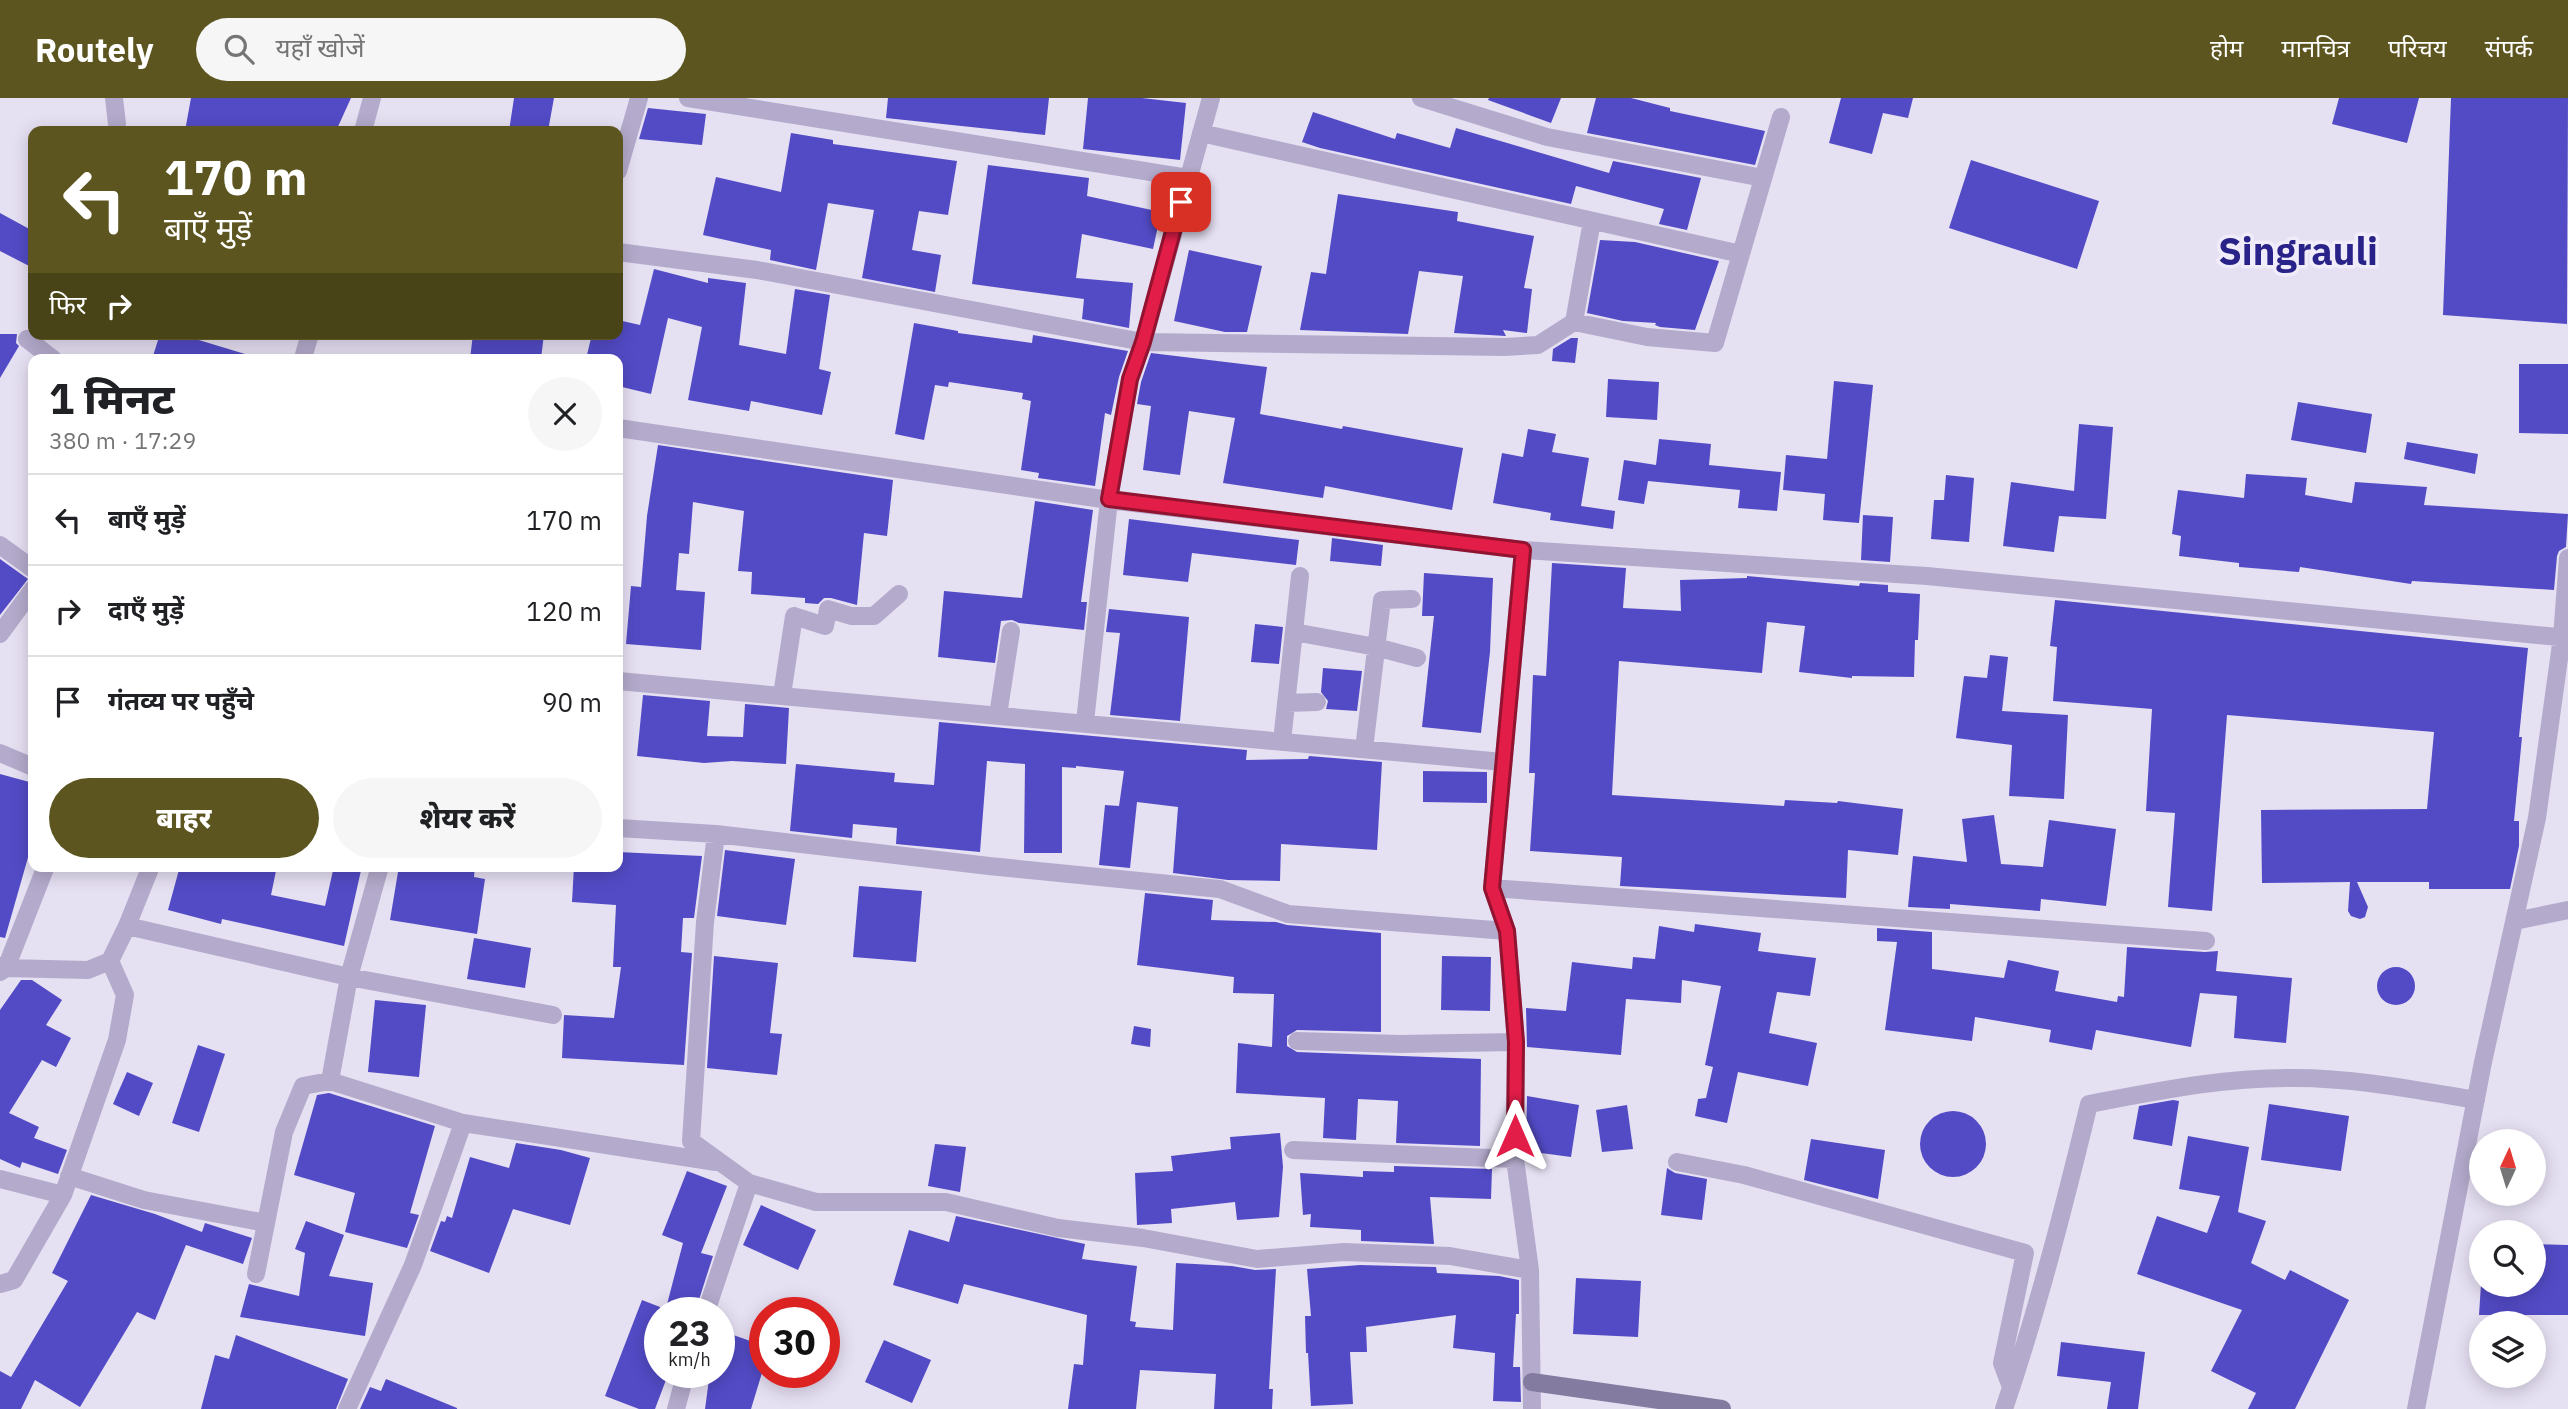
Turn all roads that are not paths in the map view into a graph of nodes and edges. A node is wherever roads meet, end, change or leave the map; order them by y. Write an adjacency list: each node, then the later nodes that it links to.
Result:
1 (114, 98): 8 (street)
2 (372, 98): 9 (street)
3 (639, 98): 11 (street)
4 (688, 98): 12 (street)
5 (1211, 98): 10 (street)
6 (1421, 98): 13 (street)
7 (1781, 117): 13 (street)
8 (117, 124)
9 (364, 126)
10 (1201, 133): 12 (street); 14 (street)
11 (623, 154)
12 (1188, 178): 19 (street)
13 (1763, 178): 16 (street)
14 (1592, 221): 16 (street); 17 (street)
15 (623, 253): 19 (street)
16 (1741, 254): 17 (street)
17 (1574, 322): 19 (street)
18 (28, 340): 20 (street)
19 (1143, 342): 22 (street)
20 (46, 354)
21 (623, 429): 22 (street)
22 (1109, 499): 24 (street); 42 (street)
23 (0, 545): 26 (street)
24 (1523, 550): 34 (street); 46 (street)
25 (2568, 558): 34 (street)
26 (28, 565)
27 (1300, 576): 32 (street)
28 (899, 594): 38 (street)
29 (28, 596): 33 (street)
30 (1412, 599): 35 (street)
31 (1011, 631): 41 (street)
32 (1294, 632): 35 (street); 40 (street)
33 (0, 635)
34 (2565, 637): 55 (street)
35 (1376, 647): 36 (street); 44 (street)
36 (1417, 658)
37 (623, 681): 38 (street)
38 (782, 695): 41 (street)
39 (1317, 702): 40 (street)
40 (1286, 703): 43 (street)
41 (998, 715): 42 (street)
42 (1085, 722): 43 (street)
43 (1282, 741): 44 (street)
44 (1364, 749): 46 (street)
45 (0, 752): 47 (street)
46 (1503, 762): 53 (street)
47 (28, 765)
48 (623, 828): 49 (street)
49 (716, 834): 57 (street); 71 (street)
50 (43, 872): 60 (street)
51 (149, 872): 56 (street)
52 (378, 872): 61 (street)
53 (1492, 888): 57 (street); 58 (street)
54 (2568, 910): 55 (street)
55 (2515, 921): 66 (street)
56 (127, 926): 59 (street); 61 (street)
57 (1507, 931): 64 (street)
58 (2206, 942)
59 (110, 961): 60 (street); 72 (street)
60 (2, 969)
61 (349, 977): 62 (street); 65 (street)
62 (553, 1014)
63 (1297, 1041): 64 (street)
64 (1516, 1042): 69 (street)
65 (330, 1081): 67 (street); 76 (street)
66 (2476, 1100): 82 (street); 89 (street)
67 (463, 1123): 71 (street); 84 (street)
68 (1293, 1150): 69 (street)
69 (1515, 1159): 77 (street)
70 (1677, 1162): 82 (street)
71 (720, 1163): 74 (street)
72 (69, 1176): 75 (street); 76 (street)
73 (0, 1180): 75 (street)
74 (749, 1183): 77 (street); 80 (street)
75 (63, 1195): 79 (street)
76 (266, 1223): 78 (street)
77 (1530, 1270): 81 (street)
78 (256, 1274)
79 (0, 1284)
80 (711, 1297)
81 (1532, 1382): 86 (street); 87 (street)
82 (2011, 1387): 88 (street)
83 (682, 1388): 85 (street)
84 (347, 1409)
85 (676, 1409)
86 (1532, 1409)
87 (1722, 1409)
88 (2004, 1409)
89 (2416, 1409)

